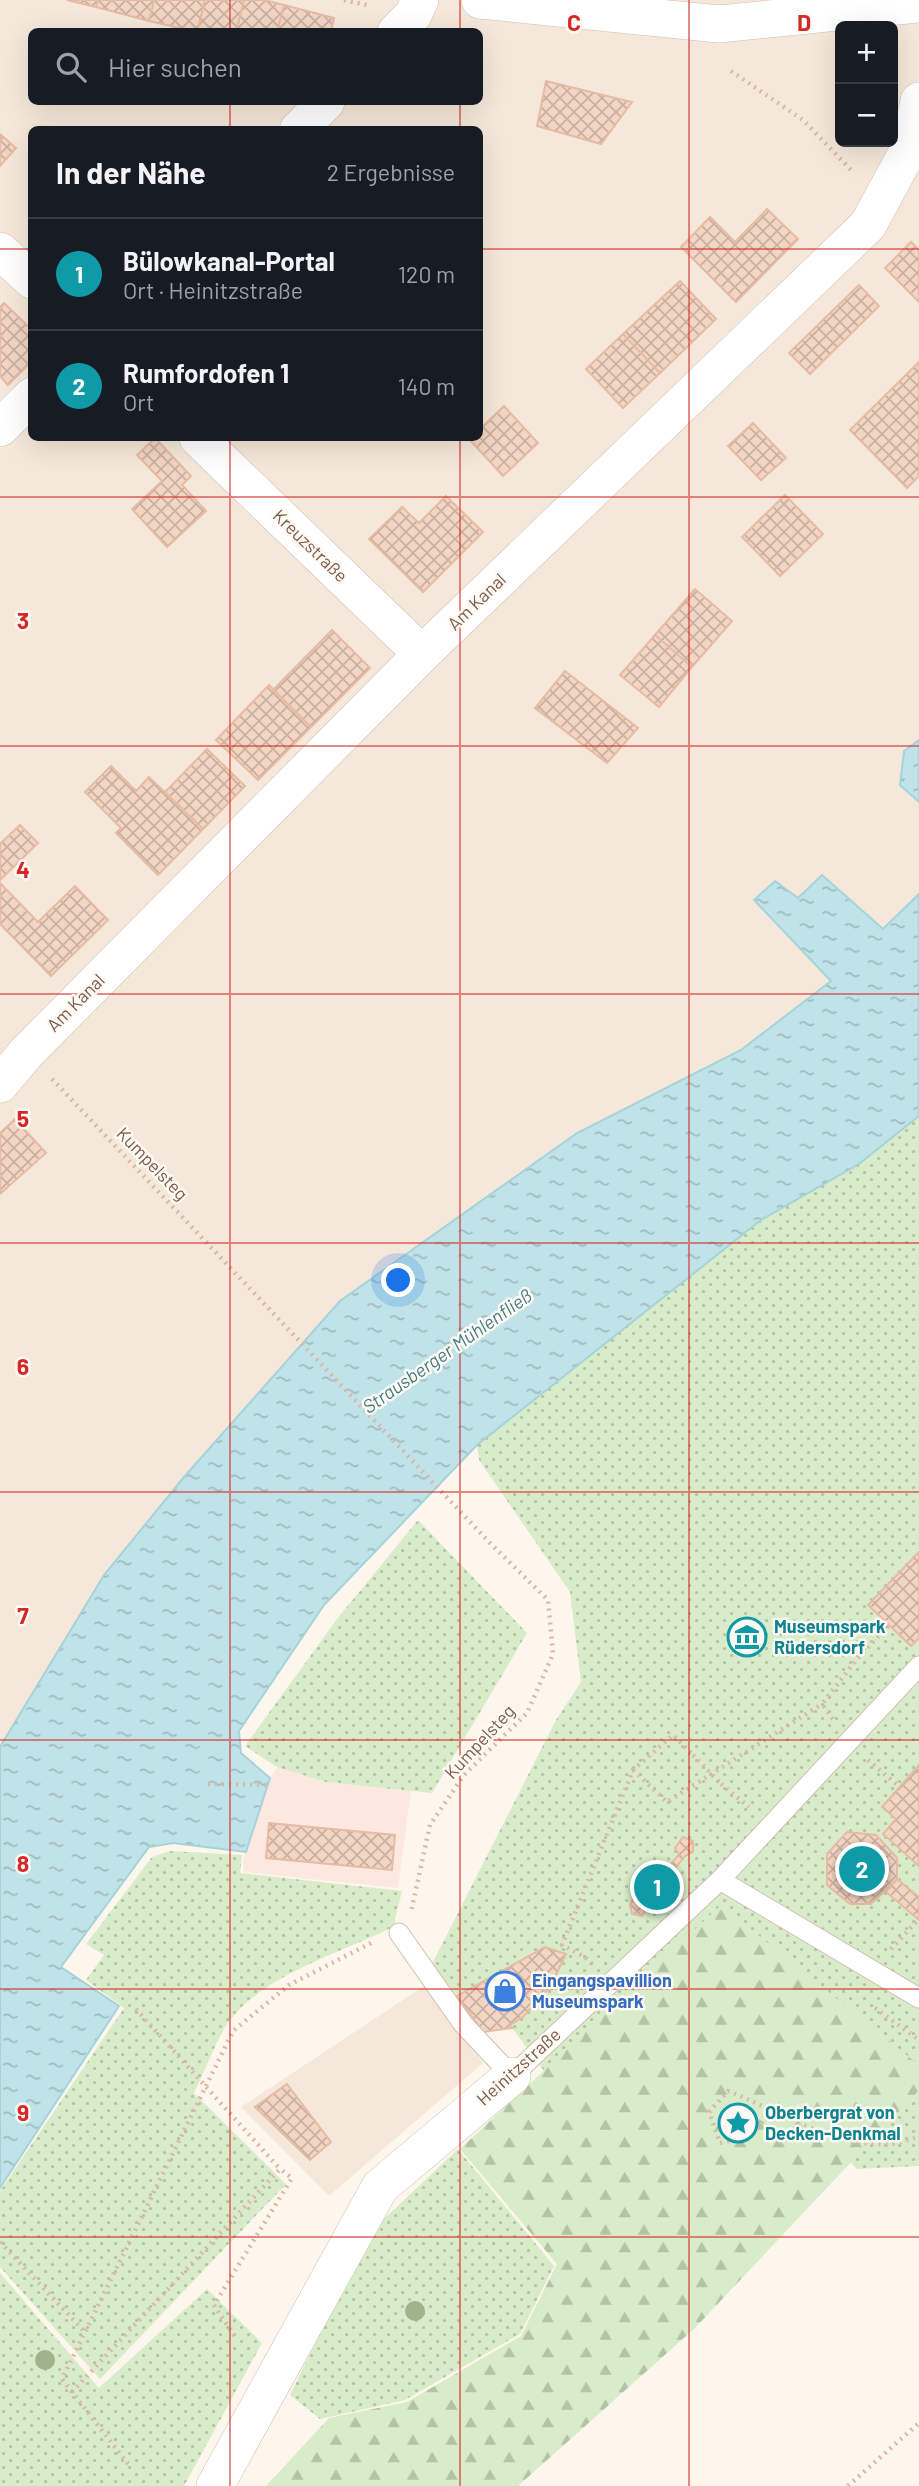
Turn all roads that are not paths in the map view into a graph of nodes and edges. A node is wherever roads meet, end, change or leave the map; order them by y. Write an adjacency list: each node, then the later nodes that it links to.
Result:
1 (420, 0): 4 (street)
2 (491, 1): 3 (street)
3 (918, 5)
4 (400, 28)
5 (919, 101): 13 (street, Am Kanal)
6 (323, 105): 7 (street)
7 (302, 126)
8 (0, 251): 9 (street)
9 (28, 276)
10 (28, 400): 11 (street)
11 (0, 428)
12 (201, 441): 13 (street, Kreuzstraße)
13 (422, 654): 14 (street, Am Kanal)
14 (8, 1073)
15 (919, 1666): 16 (lane, Heinitzstraße)
16 (720, 1880): 18 (lane); 19 (lane, Heinitzstraße)
17 (399, 1933): 19 (lane)
18 (919, 1998)
19 (512, 2076): 20 (street, Heinitzstraße)
20 (215, 2486)

